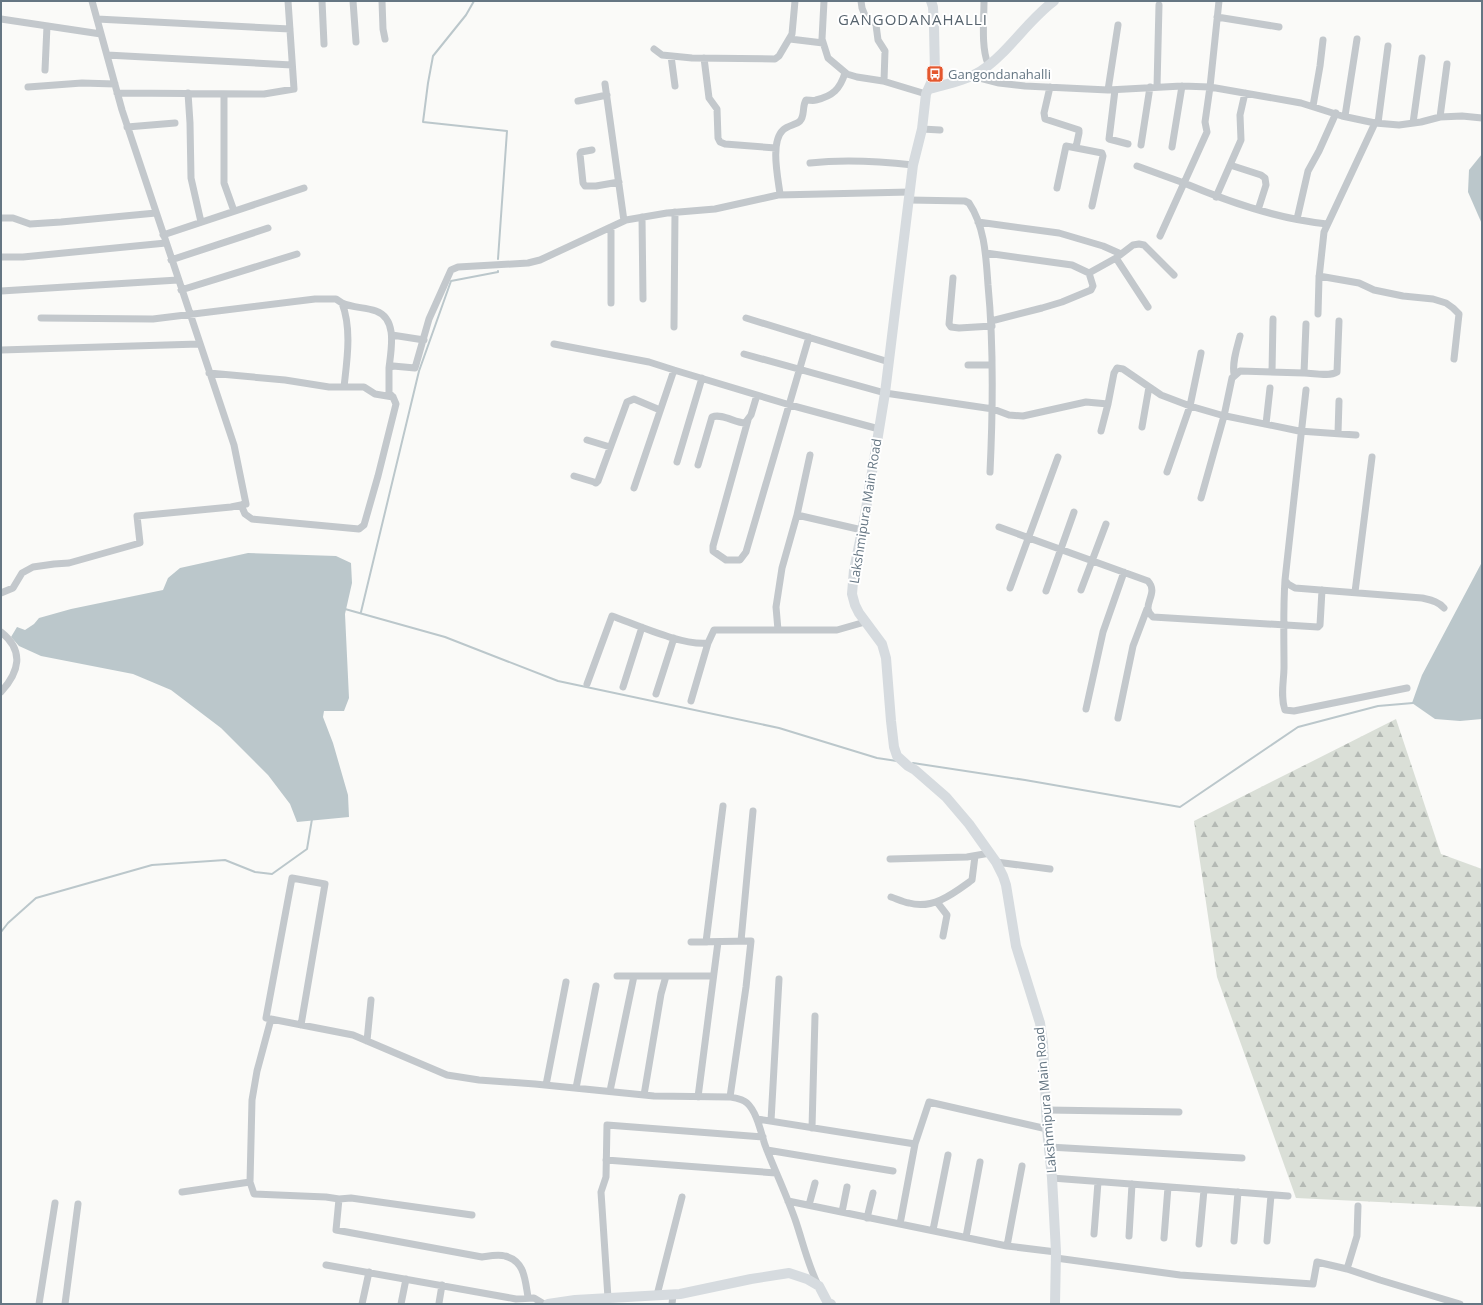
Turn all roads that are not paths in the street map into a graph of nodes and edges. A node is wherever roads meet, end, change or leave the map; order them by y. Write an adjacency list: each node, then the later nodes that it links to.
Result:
1 (92, 1): 17 (street)
2 (288, 1): 21 (street)
3 (322, 1): 29 (street)
4 (353, 1): 27 (street)
5 (382, 1): 23 (street)
6 (795, 1): 24 (street)
7 (824, 1): 28 (street)
8 (862, 1): 42 (street)
9 (931, 1): 53 (main road, Lakshmipura Main Road)
10 (984, 1): 36 (street)
11 (1054, 1): 14 (main road)
12 (1219, 1): 15 (street)
13 (1159, 5): 50 (street)
14 (1042, 6): 36 (main road)
15 (1217, 17): 20 (street); 51 (street)
16 (1, 19): 19 (street)
17 (97, 20): 21 (street); 22 (street)
18 (1118, 25): 52 (street)
19 (47, 26): 22 (street); 39 (street)
20 (1279, 27)
21 (290, 29): 38 (street)
22 (101, 34): 32 (street)
23 (385, 39)
24 (790, 39): 28 (street); 34 (street)
25 (1357, 39): 62 (street)
26 (1323, 40): 60 (street)
27 (356, 42)
28 (823, 43): 40 (street)
29 (324, 44)
30 (1388, 46): 66 (street)
31 (654, 49): 33 (street)
32 (107, 55): 38 (street); 43 (street)
33 (671, 56): 34 (street); 45 (street)
34 (704, 58): 75 (street)
35 (1422, 58): 67 (street)
36 (988, 64): 41 (main road)
37 (1447, 64): 63 (street)
38 (292, 65): 57 (street)
39 (45, 70)
40 (845, 73): 42 (street); 75 (street)
41 (972, 76): 48 (street); 53 (main road)
42 (884, 81): 53 (street)
43 (115, 84): 47 (street); 54 (street)
44 (605, 84): 58 (street)
45 (675, 86)
46 (1182, 86): 50 (street); 51 (street); 74 (street)
47 (28, 87)
48 (1050, 87): 52 (street); 73 (street)
49 (1150, 87): 50 (street); 52 (street); 72 (street)
50 (1157, 87)
51 (1210, 87): 56 (street); 82 (street)
52 (1111, 90): 71 (street)
53 (928, 92): 69 (main road, Lakshmipura Main Road)
54 (117, 93): 55 (street); 68 (street)
55 (188, 93): 57 (street); 97 (street)
56 (1245, 93): 60 (street); 79 (street)
57 (224, 94): 90 (street)
58 (607, 95): 59 (street); 81 (street)
59 (578, 100)
60 (1313, 106): 61 (street)
61 (1336, 113): 62 (street); 95 (street)
62 (1345, 116): 66 (street)
63 (1440, 117): 64 (street); 67 (street)
64 (1482, 118)
65 (175, 123): 68 (street)
66 (1377, 123): 67 (street); 99 (street)
67 (1412, 123)
68 (127, 126): 92 (street)
69 (922, 129): 70 (street); 78 (main road, Lakshmipura Main Road)
70 (940, 130)
71 (1128, 144)
72 (1141, 145)
73 (1076, 147): 84 (street); 88 (street)
74 (1172, 147)
75 (776, 148): 85 (street)
76 (592, 150): 81 (street)
77 (810, 163): 78 (street)
78 (913, 165): 86 (main road, Lakshmipura Main Road)
79 (1230, 165): 87 (street); 89 (street)
80 (1137, 166): 82 (street)
81 (619, 182): 96 (street)
82 (1184, 183): 87 (street); 103 (street)
83 (304, 188): 90 (street)
84 (1056, 188)
85 (780, 194): 86 (street); 91 (street)
86 (909, 196): 98 (street); 140 (main road, Lakshmipura Main Road)
87 (1216, 196): 89 (street)
88 (1092, 206)
89 (1258, 210): 95 (street)
90 (234, 211): 97 (street)
91 (675, 212): 93 (street); 129 (street)
92 (156, 213): 94 (street); 102 (street)
93 (642, 217): 96 (street); 117 (street)
94 (1, 218)
95 (1297, 219): 99 (street)
96 (624, 221): 100 (street)
97 (201, 222): 102 (street)
98 (978, 222): 105 (street); 107 (street)
99 (1327, 224): 112 (street)
100 (611, 227): 119 (street); 133 (street)
101 (268, 228): 109 (street)
102 (163, 234): 104 (street)
103 (1160, 236)
104 (166, 243): 108 (street); 109 (street)
105 (986, 253): 110 (street); 127 (street)
106 (297, 254): 115 (street)
107 (1119, 256): 110 (street); 111 (street); 120 (street)
108 (1, 257)
109 (171, 260): 114 (street)
110 (1089, 273): 127 (street)
111 (1174, 276)
112 (1319, 276): 122 (street); 139 (street)
113 (953, 278): 127 (street)
114 (178, 280): 115 (street); 116 (street)
115 (181, 290): 121 (street)
116 (1, 291)
117 (643, 299)
118 (342, 303): 121 (street); 130 (street); 152 (street)
119 (611, 303)
120 (1148, 307)
121 (189, 314): 123 (street); 134 (street)
122 (1318, 314)
123 (42, 318)
124 (746, 318): 132 (street)
125 (1273, 318): 146 (street)
126 (1339, 321): 147 (street)
127 (991, 323): 142 (street)
128 (1306, 324): 147 (street)
129 (674, 327)
130 (392, 335): 133 (street); 143 (street)
131 (1240, 336): 149 (street)
132 (809, 337): 140 (street); 145 (street)
133 (424, 340): 143 (street)
134 (199, 344): 136 (street); 148 (street)
135 (554, 344): 144 (street)
136 (1, 350)
137 (1201, 353): 161 (street)
138 (744, 354): 145 (street)
139 (1454, 359)
140 (889, 362): 155 (main road, Lakshmipura Main Road)
141 (968, 365): 142 (street)
142 (992, 365): 163 (street)
143 (389, 368): 157 (street)
144 (674, 370): 150 (street); 162 (street)
145 (800, 370): 155 (street); 160 (street)
146 (1272, 372): 147 (street); 149 (street)
147 (1304, 372)
148 (209, 373): 152 (street); 185 (street)
149 (1234, 374): 164 (street)
150 (702, 378): 156 (street); 178 (street)
151 (1149, 386): 159 (street); 161 (street); 167 (street)
152 (344, 387): 157 (street)
153 (1270, 388): 166 (street)
154 (1306, 390): 170 (street)
155 (885, 393): 163 (street); 168 (main road, Lakshmipura Main Road)
156 (757, 395): 160 (street); 165 (street)
157 (394, 397): 185 (street)
158 (1339, 401): 171 (street)
159 (1108, 404): 163 (street); 169 (street)
160 (790, 405): 165 (street); 168 (street)
161 (1190, 406): 164 (street); 181 (street)
162 (660, 410): 174 (street); 183 (street)
163 (993, 410): 180 (street)
164 (1224, 416): 166 (street); 184 (street)
165 (748, 420): 179 (street)
166 (1266, 424): 170 (street)
167 (1142, 426)
168 (879, 429): 190 (main road, Lakshmipura Main Road)
169 (1101, 431)
170 (1302, 431): 171 (street); 195 (street)
171 (1338, 433): 172 (street)
172 (1356, 435)
173 (587, 440): 174 (street)
174 (610, 447): 182 (street)
175 (810, 455): 187 (street)
176 (1058, 457): 191 (street)
177 (1372, 457): 200 (street)
178 (677, 462)
179 (698, 465)
180 (990, 472)
181 (1167, 472)
182 (574, 476)
183 (634, 488)
184 (1201, 498)
185 (241, 505): 201 (street)
186 (1074, 512): 192 (street)
187 (797, 515): 190 (street); 207 (street)
188 (1106, 524): 193 (street)
189 (999, 527): 191 (street)
190 (862, 530): 204 (main road, Lakshmipura Main Road)
191 (1028, 538): 192 (street); 196 (street)
192 (1061, 549): 193 (street); 199 (street)
193 (1092, 560): 194 (street); 197 (street)
194 (1124, 572): 203 (street); 217 (street)
195 (1285, 580): 198 (street); 205 (street)
196 (1010, 588)
197 (1081, 590)
198 (1322, 590): 200 (street); 205 (street)
199 (1046, 591)
200 (1355, 592): 202 (street)
201 (1, 593)
202 (1444, 608)
203 (1147, 609): 205 (street); 218 (street)
204 (864, 622): 207 (street); 222 (main road, Lakshmipura Main Road)
205 (1283, 626): 213 (street)
206 (642, 627): 209 (street); 211 (street); 212 (street)
207 (778, 630): 210 (street)
208 (1, 632): 214 (street)
209 (674, 638): 210 (street); 215 (street)
210 (708, 643): 216 (street)
211 (586, 684)
212 (623, 687)
213 (1407, 688)
214 (1, 692)
215 (656, 694)
216 (691, 701)
217 (1086, 709)
218 (1118, 718)
219 (722, 806): 230 (street)
220 (753, 811): 228 (street)
221 (975, 856): 222 (street); 223 (street); 226 (street)
222 (993, 857): 224 (street); 250 (main road, Lakshmipura Main Road)
223 (890, 859)
224 (1050, 869)
225 (891, 897): 226 (street)
226 (937, 902): 227 (street)
227 (942, 936)
228 (741, 941): 231 (street); 249 (street)
229 (691, 942): 230 (street)
230 (706, 942): 231 (street)
231 (718, 942): 235 (street)
232 (617, 976): 233 (street)
233 (634, 976): 234 (street); 246 (street)
234 (666, 976): 235 (street); 247 (street)
235 (713, 976): 248 (street)
236 (779, 979): 253 (street)
237 (566, 982): 244 (street)
238 (596, 986): 245 (street)
239 (371, 1000): 243 (street)
240 (816, 1016): 254 (street)
241 (271, 1019): 242 (street); 242 (street); 268 (street)
242 (301, 1025): 243 (street)
243 (367, 1041): 244 (street)
244 (546, 1085): 245 (street)
245 (576, 1088): 246 (street)
246 (610, 1091): 247 (street)
247 (644, 1095): 248 (street)
248 (698, 1097): 249 (street)
249 (730, 1097): 252 (street)
250 (1046, 1110): 251 (street); 255 (main road, Lakshmipura Main Road)
251 (1179, 1112)
252 (757, 1119): 253 (street); 256 (street)
253 (771, 1121): 254 (street)
254 (812, 1128): 257 (street)
255 (1047, 1129): 257 (street); 258 (main road, Lakshmipura Main Road)
256 (762, 1137): 259 (street); 262 (street)
257 (915, 1144): 290 (street)
258 (1049, 1147): 261 (street); 267 (main road, Lakshmipura Main Road)
259 (767, 1150): 265 (street); 266 (street)
260 (948, 1155): 291 (street)
261 (1242, 1158)
262 (606, 1160): 266 (street); 309 (street)
263 (980, 1162): 294 (street)
264 (1022, 1166): 299 (street)
265 (893, 1171)
266 (776, 1173): 282 (street)
267 (1052, 1178): 269 (street); 300 (main road, Lakshmipura Main Road)
268 (250, 1182): 275 (street); 281 (street)
269 (1098, 1182): 271 (street); 292 (street)
270 (815, 1183): 285 (street)
271 (1132, 1184): 273 (street); 293 (street)
272 (847, 1187): 287 (street)
273 (1168, 1187): 274 (street); 295 (street)
274 (1204, 1190): 276 (street); 298 (street)
275 (182, 1192)
276 (1238, 1192): 278 (street); 296 (street)
277 (872, 1193): 289 (street)
278 (1271, 1195): 279 (street); 297 (street)
279 (1288, 1196)
280 (682, 1197): 307 (street)
281 (339, 1199): 288 (street); 308 (street)
282 (788, 1201): 285 (street); 306 (street)
283 (55, 1203): 312 (street)
284 (78, 1204): 313 (street)
285 (809, 1205): 287 (street)
286 (1358, 1206): 302 (street)
287 (842, 1212): 289 (street)
288 (472, 1215)
289 (867, 1218): 290 (street)
290 (900, 1224): 291 (street)
291 (934, 1230): 294 (street)
292 (1094, 1234)
293 (1129, 1236)
294 (966, 1237): 299 (street)
295 (1164, 1238)
296 (1234, 1241)
297 (1267, 1241)
298 (1200, 1244)
299 (1007, 1246): 300 (street)
300 (1056, 1255): 302 (street); 319 (main road, Lakshmipura Main Road)
301 (326, 1265): 303 (street)
302 (1348, 1269): 320 (street)
303 (369, 1272): 304 (street); 314 (street)
304 (406, 1279): 305 (street); 315 (street)
305 (442, 1286): 308 (street); 311 (street)
306 (819, 1286): 310 (main road); 318 (main road)
307 (657, 1295): 309 (main road); 310 (main road)
308 (528, 1297): 316 (street)
309 (608, 1298): 317 (main road)
310 (672, 1299)
311 (439, 1302)
312 (39, 1304)
313 (65, 1304)
314 (362, 1304)
315 (401, 1304)
316 (544, 1304)
317 (548, 1304)
318 (831, 1304)
319 (1055, 1304)
320 (1460, 1304)

